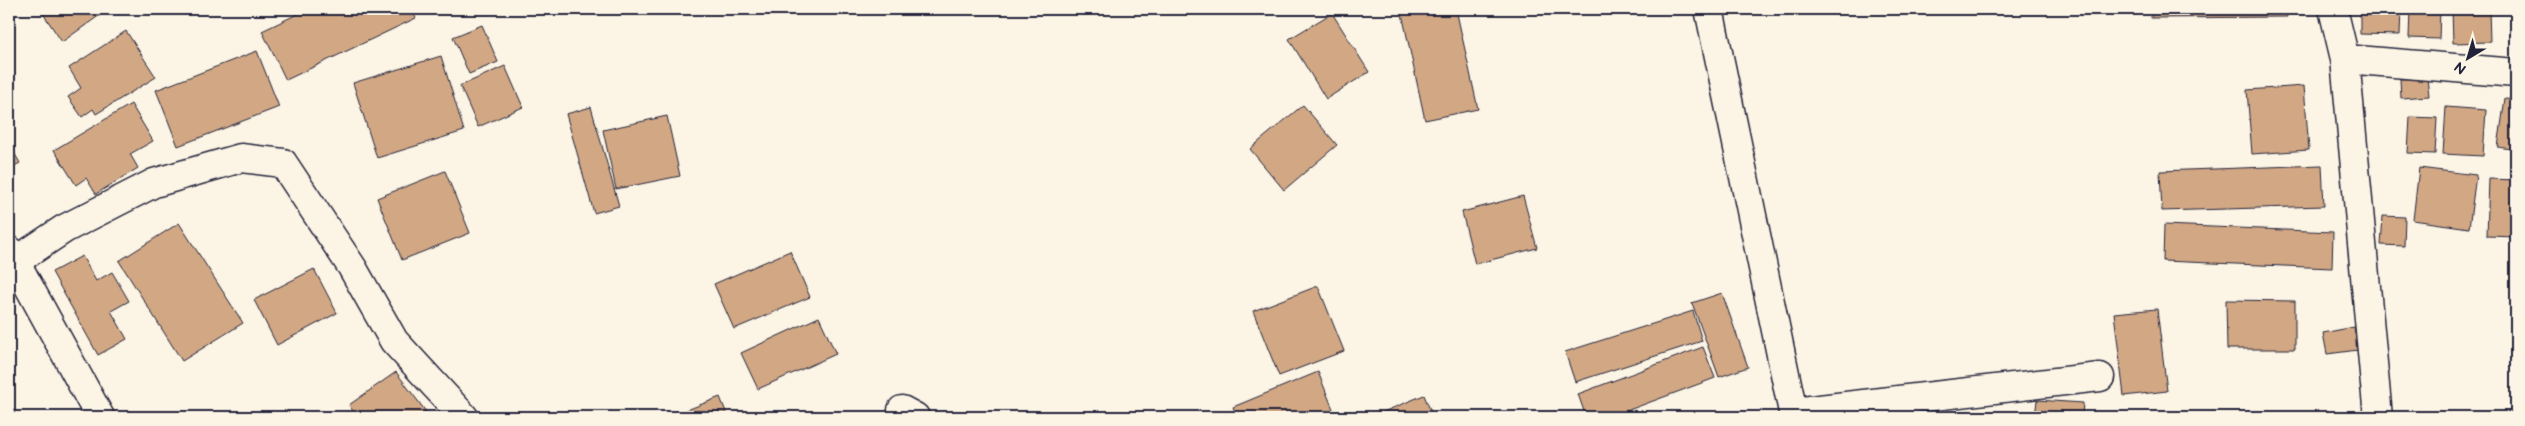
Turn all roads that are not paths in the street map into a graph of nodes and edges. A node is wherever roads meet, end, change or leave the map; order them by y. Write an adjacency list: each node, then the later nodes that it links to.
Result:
1 (1709, 9): 7 (street)
2 (2333, 9): 3 (street)
3 (2345, 60): 4 (street); 10 (street)
4 (2516, 73)
5 (13, 255): 8 (street); 9 (street)
6 (2100, 377): 7 (street)
7 (1793, 415)
8 (100, 417)
9 (464, 417)
10 (2378, 417)

